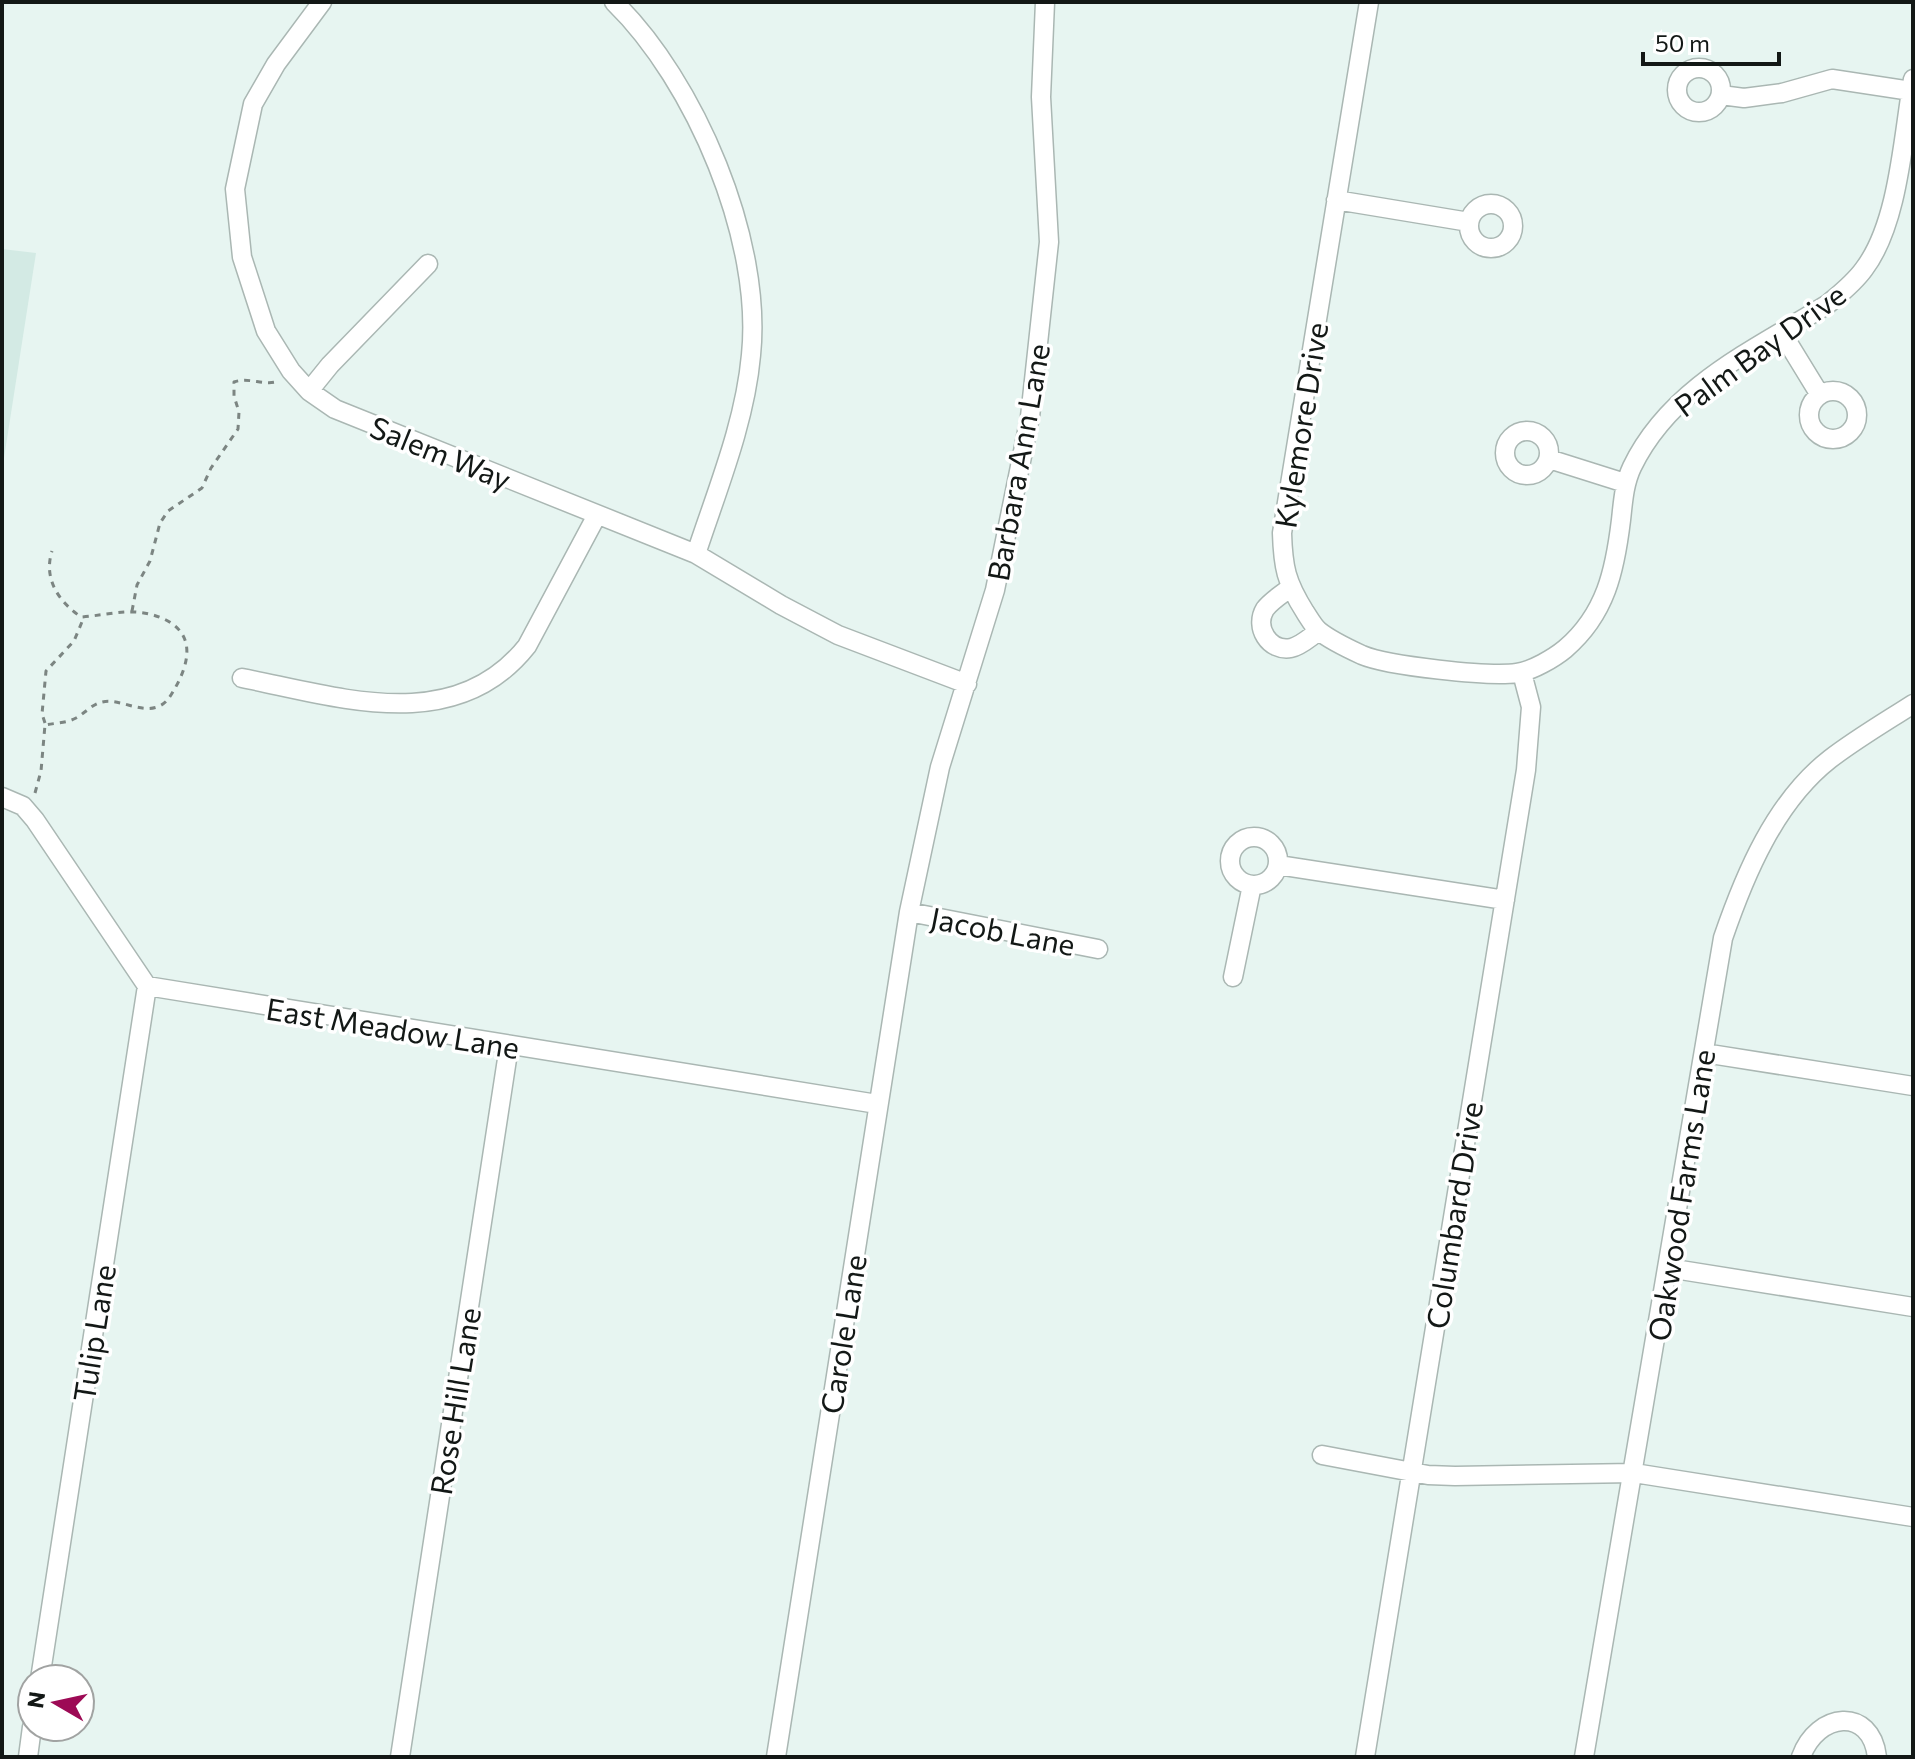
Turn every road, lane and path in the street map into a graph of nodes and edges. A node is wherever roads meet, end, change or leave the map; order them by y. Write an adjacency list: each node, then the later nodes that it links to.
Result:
1 (322, 2): 11 (street, Salem Way)
2 (614, 2): 18 (street)
3 (1045, 2): 25 (street, Barbara Ann Lane)
4 (1369, 2): 7 (street, Kylemore Drive)
5 (1912, 85): 6 (street); 10 (street, Palm Bay Drive)
6 (1721, 95)
7 (1336, 200): 8 (street); 19 (street, Kylemore Drive)
8 (1469, 222)
9 (428, 264): 12 (street)
10 (1782, 333): 13 (street); 15 (street, Palm Bay Drive)
11 (293, 374): 12 (street, Salem Way); 20 (path)
12 (309, 391): 16 (street, Salem Way)
13 (1820, 395)
14 (1549, 459): 15 (street)
15 (1625, 483): 23 (street, Palm Bay Drive)
16 (597, 515): 18 (street, Salem Way); 24 (street)
17 (52, 551): 21 (path)
18 (696, 554): 25 (street, Salem Way)
19 (1290, 588): 22 (street, Kylemore Drive); 22 (street)
20 (132, 611): 21 (path); 27 (path)
21 (84, 617): 27 (path)
22 (1319, 631): 23 (street, Kylemore Drive)
23 (1522, 673): 31 (street, Columbard Drive)
24 (242, 678)
25 (967, 684): 32 (street, Barbara Ann Lane)
26 (1913, 704): 37 (street, Oakwood Farms Lane)
27 (45, 725): 28 (path)
28 (10, 801): 35 (street)
29 (1278, 865): 30 (street); 30 (street); 31 (street)
30 (1252, 885): 34 (street)
31 (1505, 900): 43 (street, Columbard Drive)
32 (909, 912): 33 (street, Jacob Lane); 39 (street, Carole Lane)
33 (1098, 949)
34 (1233, 977)
35 (147, 986): 36 (street, East Meadow Lane); 46 (street, Tulip Lane)
36 (509, 1046): 39 (street, East Meadow Lane); 47 (street, Rose Hill Lane)
37 (1704, 1053): 38 (street); 40 (street, Oakwood Farms Lane)
38 (1913, 1086)
39 (877, 1104): 48 (street, Carole Lane)
40 (1668, 1268): 41 (street); 44 (street, Oakwood Farms Lane)
41 (1913, 1307)
42 (1322, 1455): 43 (street)
43 (1411, 1470): 44 (street); 49 (street, Columbard Drive)
44 (1634, 1473): 45 (street); 50 (street, Oakwood Farms Lane)
45 (1913, 1517)
46 (42, 1663)
47 (400, 1757)
48 (776, 1757)
49 (1365, 1757)
50 (1584, 1757)
51 (1801, 1757): 52 (street)
52 (1877, 1757)

